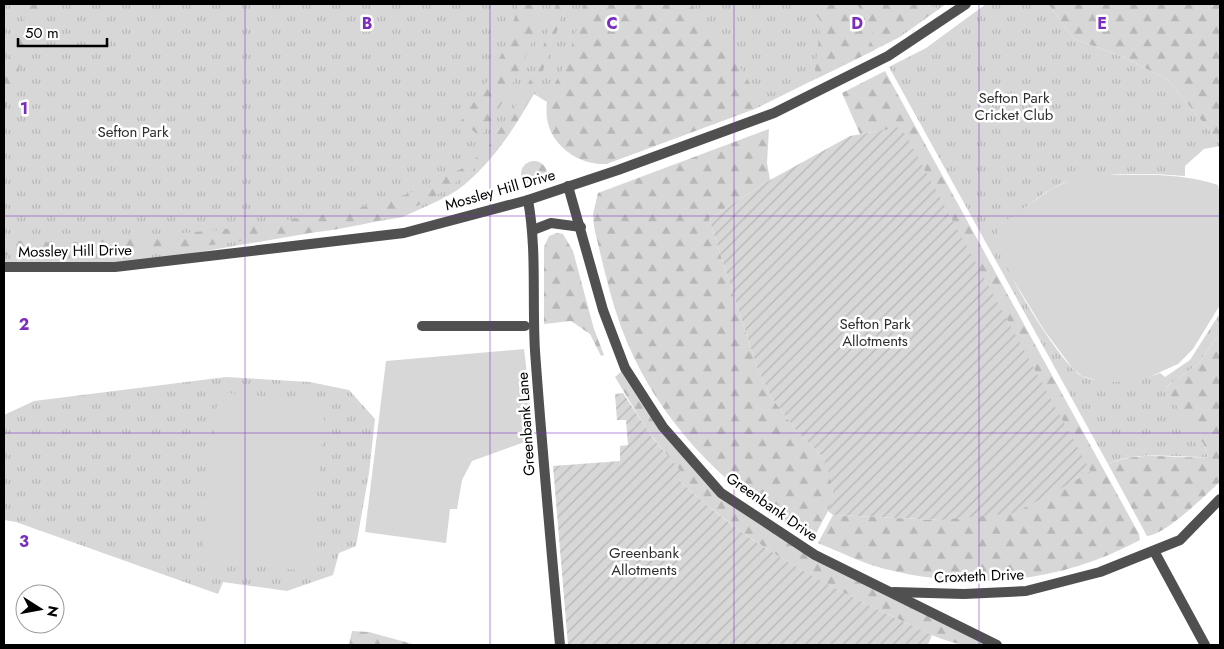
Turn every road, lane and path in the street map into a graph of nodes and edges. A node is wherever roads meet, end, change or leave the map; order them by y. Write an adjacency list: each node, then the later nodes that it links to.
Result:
1 (966, 4): 2 (street, Mossley Hill Drive)
2 (568, 186): 3 (street, Mossley Hill Drive); 4 (street, Greenbank Drive)
3 (528, 200): 5 (street, Greenbank Lane); 6 (street, Mossley Hill Drive)
4 (580, 226): 5 (street); 11 (street, Greenbank Drive)
5 (533, 230): 12 (street, Greenbank Lane)
6 (4, 267)
7 (422, 326): 8 (street)
8 (525, 326)
9 (1220, 499): 10 (street, Croxteth Drive)
10 (1154, 551): 11 (street, Croxteth Drive); 14 (street)
11 (890, 592): 13 (street, Greenbank Drive)
12 (560, 645)
13 (997, 645)
14 (1205, 645)

